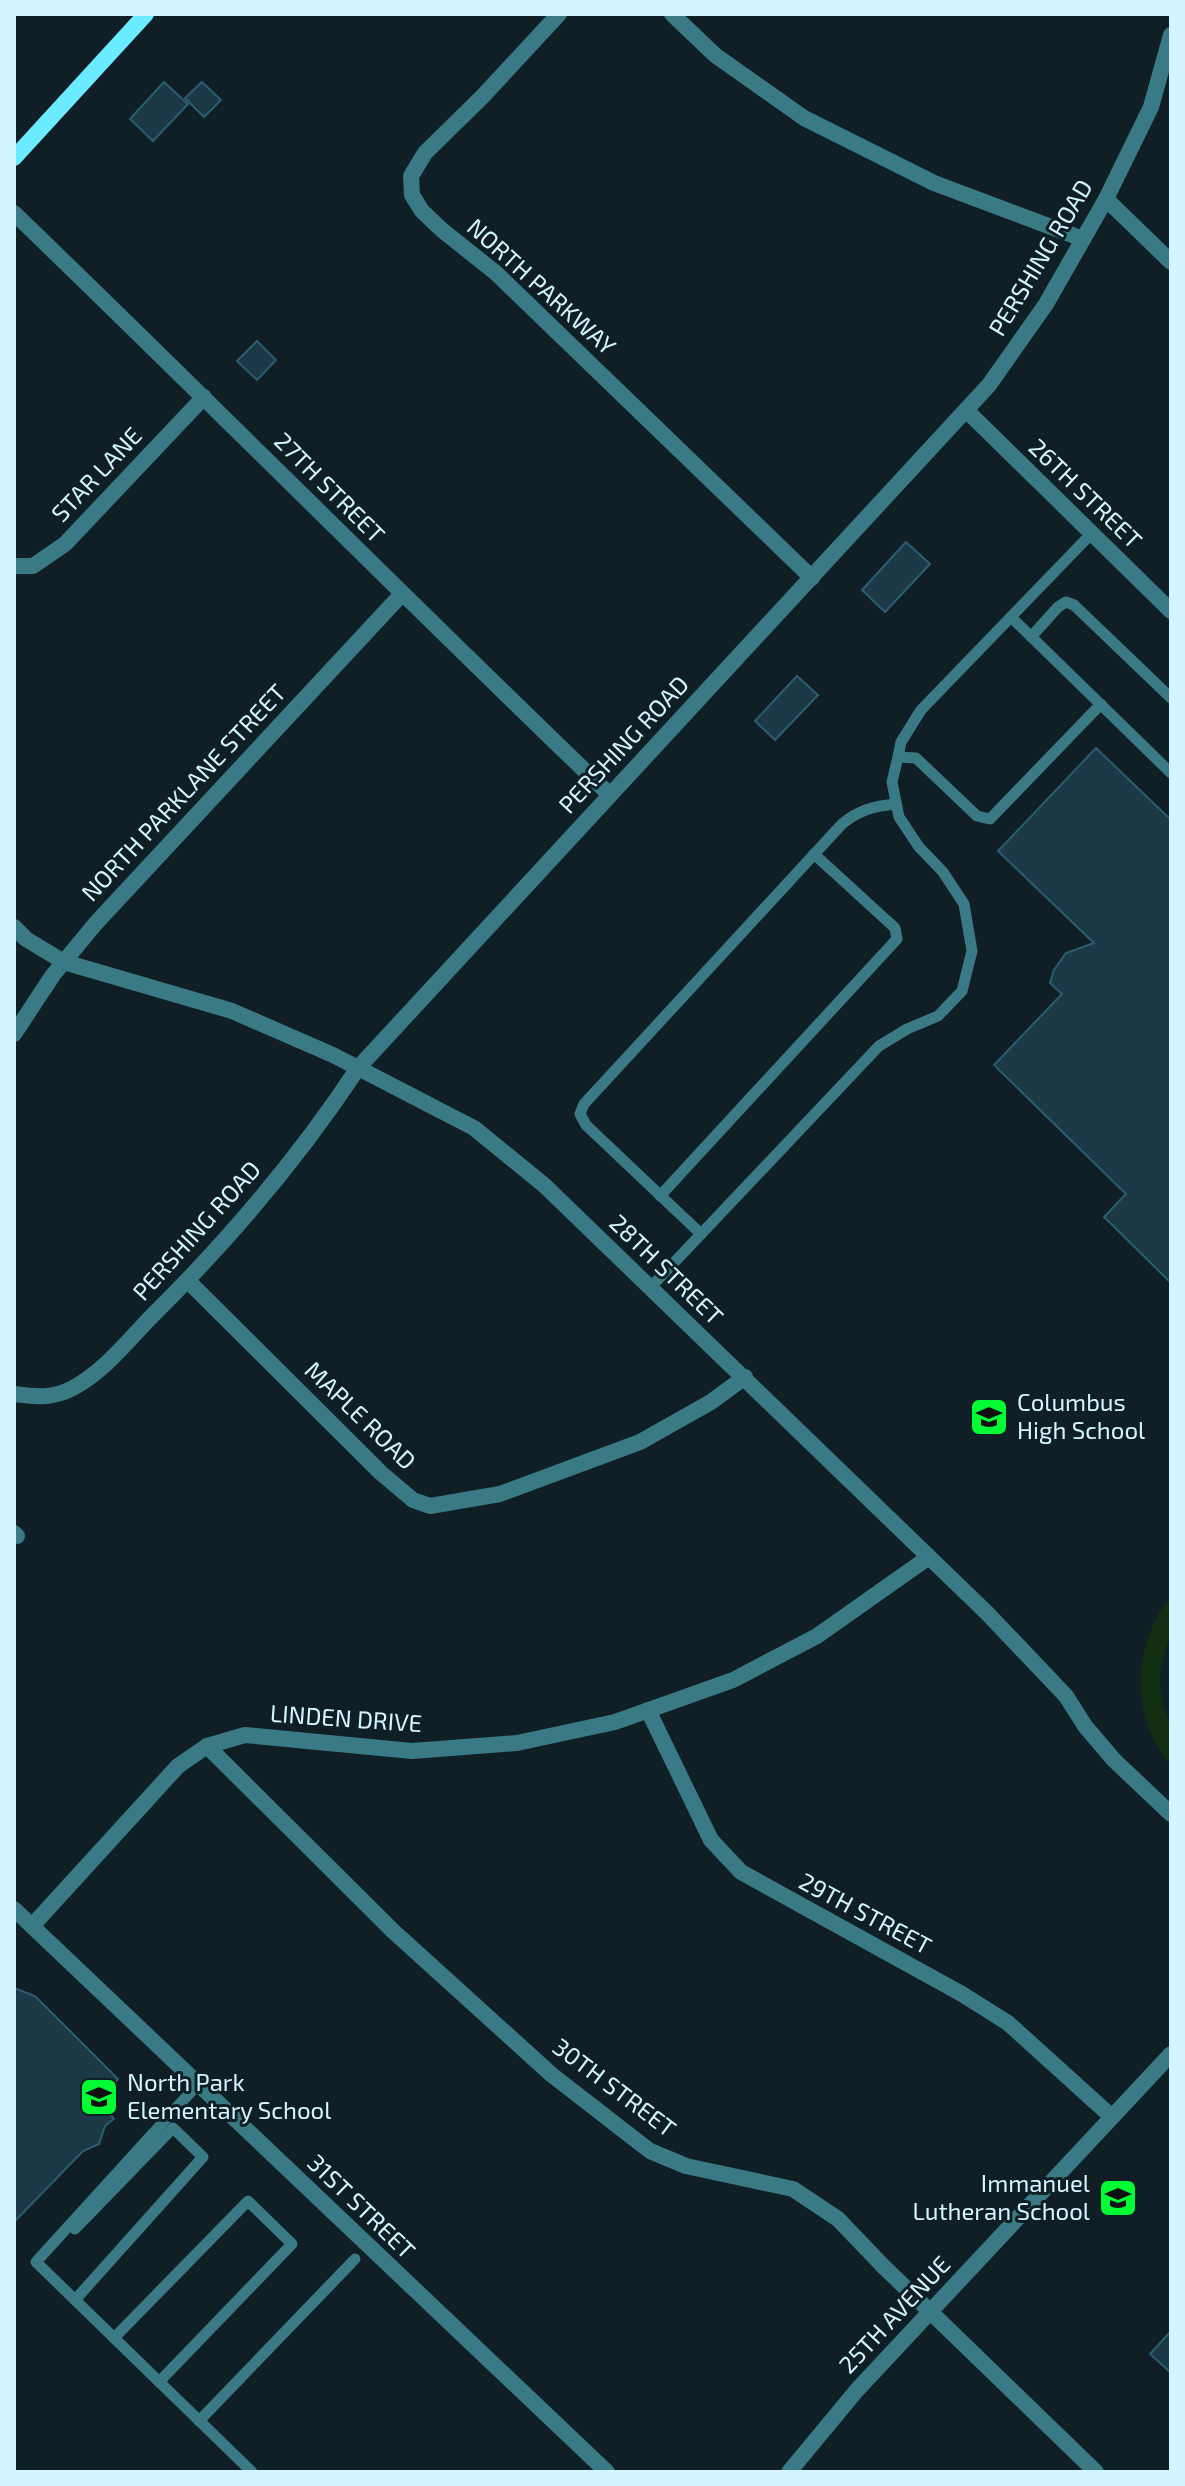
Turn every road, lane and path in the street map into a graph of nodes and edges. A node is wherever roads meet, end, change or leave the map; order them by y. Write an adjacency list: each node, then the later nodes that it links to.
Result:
1 (146, 14): 5 (main road)
2 (559, 14): 14 (street, NORTH PARKWAY)
3 (672, 14): 8 (street)
4 (1171, 35): 6 (street, PERSHING ROAD)
5 (14, 158)
6 (1106, 199): 8 (street, PERSHING ROAD); 9 (street)
7 (14, 213): 10 (street, 27TH STREET)
8 (1083, 239): 11 (street, PERSHING ROAD)
9 (1171, 262)
10 (204, 397): 13 (street, STAR LANE); 15 (street, 27TH STREET)
11 (966, 410): 12 (street, 26TH STREET); 14 (street, PERSHING ROAD)
12 (1092, 533): 16 (street, 26TH STREET); 17 (lane)
13 (14, 566)
14 (812, 578): 23 (street, PERSHING ROAD)
15 (401, 595): 23 (street, 27TH STREET); 27 (street, NORTH PARKLANE STREET)
16 (1171, 611)
17 (1011, 617): 18 (lane); 21 (lane)
18 (1031, 637): 19 (lane); 20 (lane)
19 (1171, 698)
20 (1101, 704): 21 (lane); 22 (lane)
21 (898, 757): 24 (lane)
22 (1171, 773)
23 (610, 795): 29 (street, PERSHING ROAD)
24 (896, 804): 25 (lane); 31 (lane)
25 (814, 854): 30 (lane); 30 (lane)
26 (14, 927): 27 (street, 28TH STREET)
27 (64, 962): 28 (street, NORTH PARKLANE STREET); 29 (street, 28TH STREET)
28 (14, 1034)
29 (358, 1068): 32 (street, PERSHING ROAD); 33 (street, 28TH STREET)
30 (660, 1196): 31 (lane)
31 (701, 1234): 33 (lane)
32 (188, 1281): 34 (street, MAPLE ROAD); 35 (street, PERSHING ROAD)
33 (650, 1288): 34 (street, 28TH STREET)
34 (745, 1377): 36 (street, 28TH STREET)
35 (14, 1394)
36 (929, 1557): 37 (street, LINDEN DRIVE); 39 (street, 28TH STREET)
37 (648, 1710): 38 (street, LINDEN DRIVE); 44 (street, 29TH STREET)
38 (207, 1746): 41 (street, LINDEN DRIVE); 48 (street, 30TH STREET)
39 (1171, 1814)
40 (14, 1909): 41 (street, 31ST STREET)
41 (32, 1926): 43 (street, 31ST STREET)
42 (1171, 2054): 44 (street, 25TH AVENUE)
43 (198, 2084): 45 (lane); 53 (street, 31ST STREET)
44 (1112, 2117): 48 (street, 25TH AVENUE)
45 (48, 2248): 47 (lane); 47 (lane)
46 (355, 2259): 51 (lane)
47 (75, 2300): 49 (lane)
48 (931, 2312): 54 (street, 25TH AVENUE); 55 (street, 30TH STREET)
49 (114, 2338): 50 (lane); 50 (lane)
50 (159, 2382): 51 (lane)
51 (199, 2421): 52 (lane)
52 (252, 2472)
53 (607, 2472)
54 (789, 2472)
55 (1096, 2472)

